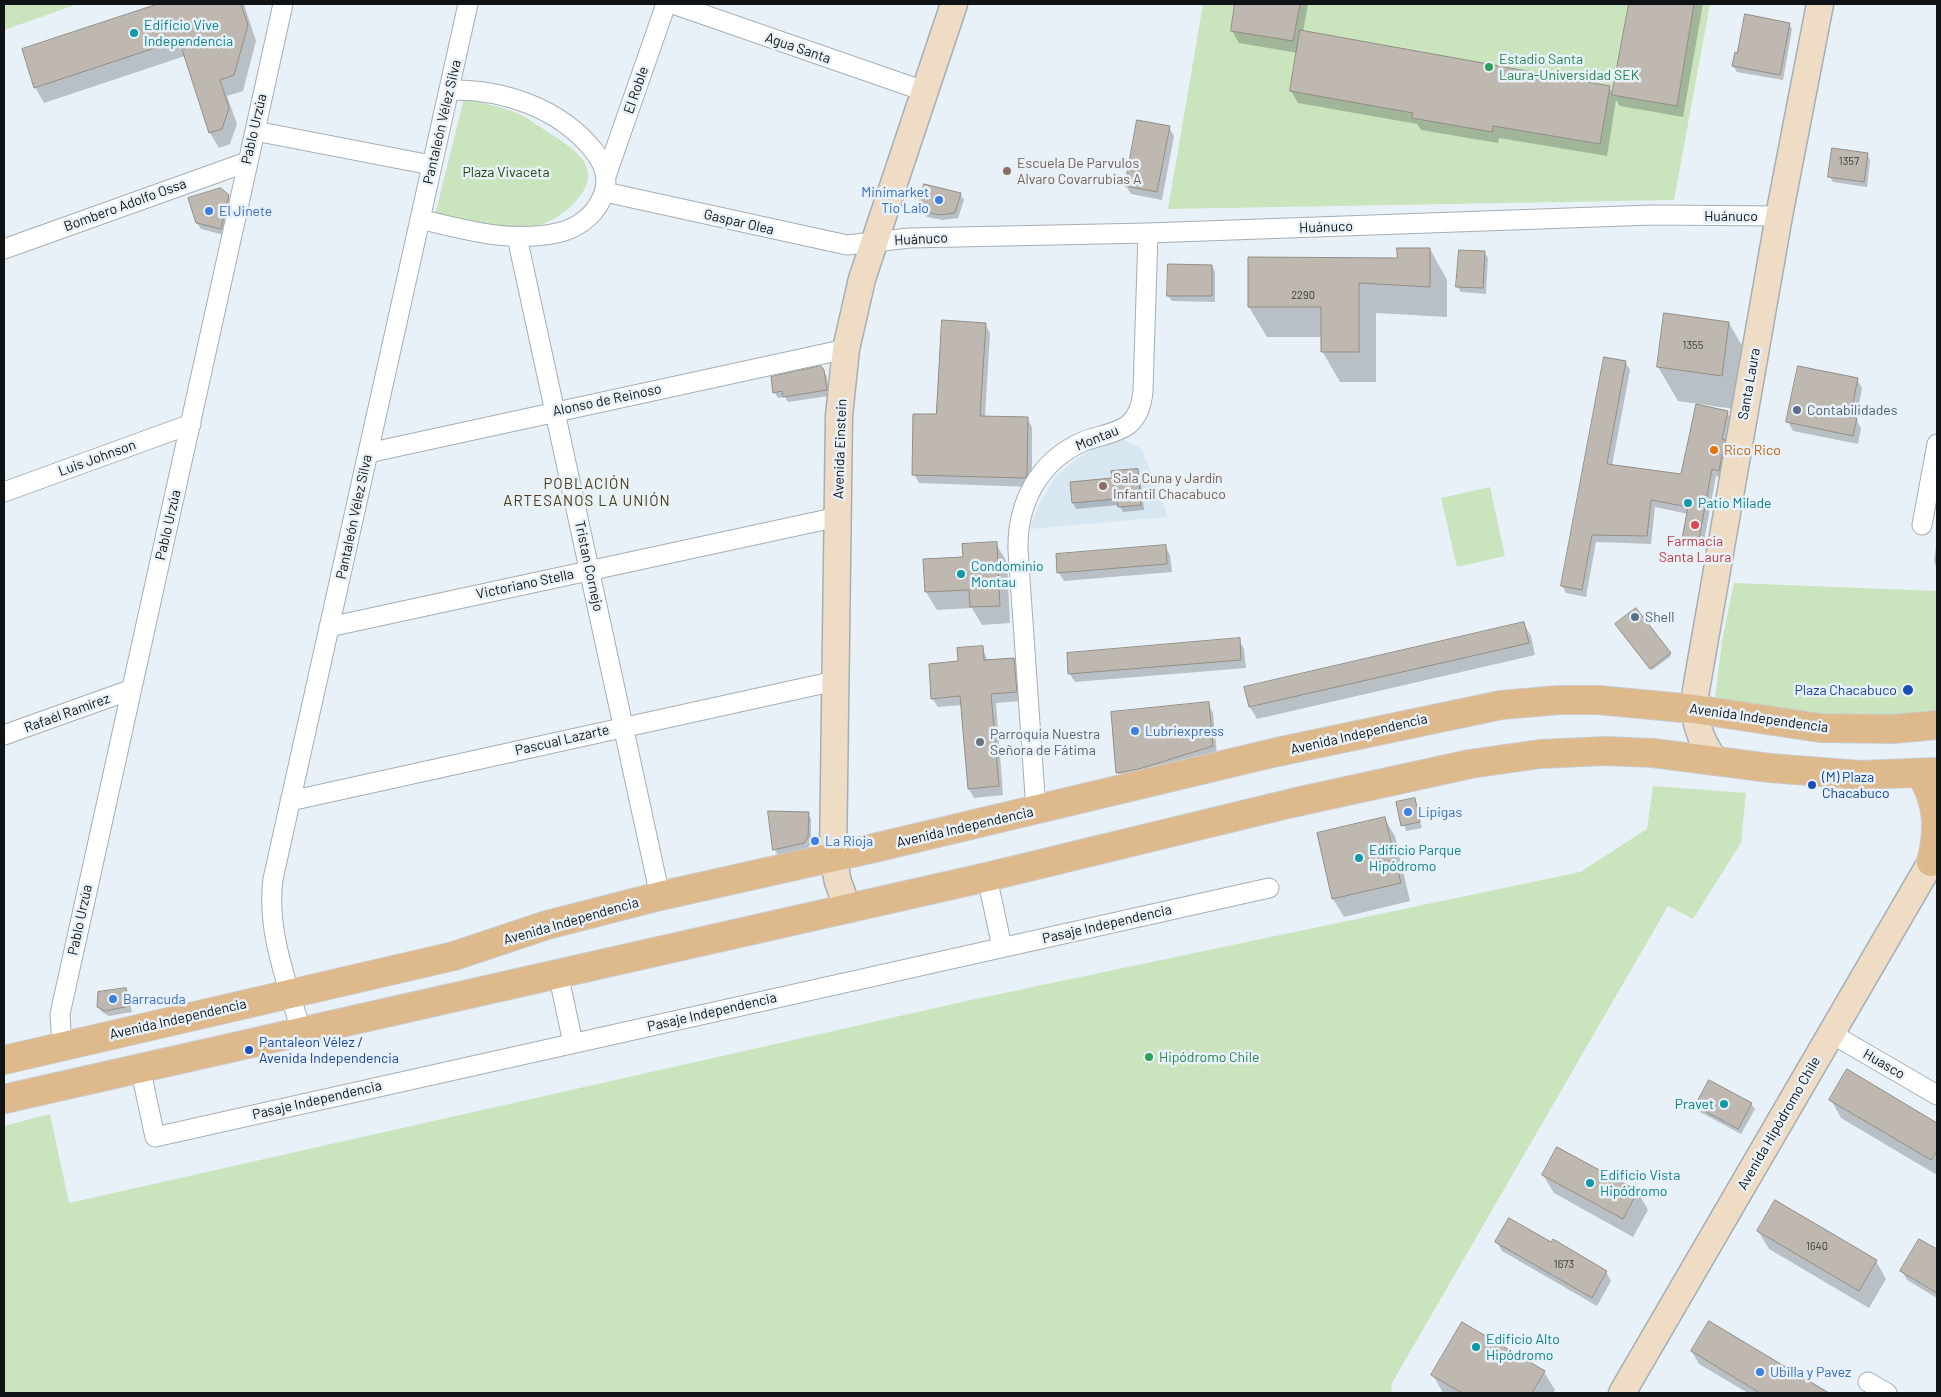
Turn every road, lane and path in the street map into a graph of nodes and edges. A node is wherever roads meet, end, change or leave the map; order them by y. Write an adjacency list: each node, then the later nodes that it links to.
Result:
1 (283, 4): 9 (street, Pablo Urzúa)
2 (468, 4): 7 (street, Pantaleón Vélez Silva)
3 (666, 4): 12 (street, El Roble)
4 (673, 4): 8 (street, Agua Santa)
5 (954, 4): 8 (street, Avenida Einstein)
6 (1820, 4): 13 (street, Santa Laura)
7 (450, 90): 11 (street, Pantaleón Vélez Silva); 12 (street)
8 (924, 91): 17 (street, Avenida Einstein)
9 (255, 131): 10 (street, Pablo Urzúa); 11 (street)
10 (247, 162): 18 (street, Bombero Adolfo Ossa); 21 (street, Pablo Urzúa)
11 (431, 165): 14 (street, Pantaleón Vélez Silva)
12 (606, 184): 16 (street); 17 (street, Gaspar Olea)
13 (1779, 216): 15 (street, Huánuco); 31 (street, Santa Laura)
14 (420, 219): 16 (street); 23 (street, Pantaleón Vélez Silva)
15 (1148, 233): 17 (street, Huánuco); 38 (street, Montau)
16 (517, 237): 20 (street, Tristan Cornejo)
17 (873, 242): 19 (street, Avenida Einstein)
18 (4, 250)
19 (846, 349): 20 (street, Alonso de Reinoso); 25 (street, Avenida Einstein)
20 (555, 411): 23 (street, Alonso de Reinoso); 27 (street, Tristan Cornejo)
21 (191, 424): 24 (street, Luis Johnson); 30 (street, Pablo Urzúa)
22 (1937, 444): 26 (street)
23 (368, 453): 28 (street, Pantaleón Vélez Silva)
24 (4, 492)
25 (838, 517): 27 (street, Victoriano Stella); 29 (street, Avenida Einstein)
26 (1922, 525)
27 (589, 569): 28 (street, Victoriano Stella); 33 (street, Tristan Cornejo)
28 (330, 627): 37 (street, Pantaleón Vélez Silva)
29 (835, 681): 33 (street, Pascual Lazarte); 39 (street, Avenida Einstein)
30 (130, 690): 34 (street, Rafaél Ramírez); 51 (street, Pablo Urzúa)
31 (1694, 709): 32 (main road, Avenida Independencia); 35 (street, Santa Laura); 38 (main road, Avenida Independencia)
32 (1937, 725)
33 (624, 726): 37 (street, Pascual Lazarte); 43 (street, Tristan Cornejo)
34 (4, 735)
35 (1715, 761): 36 (main road); 41 (main road)
36 (1929, 773): 40 (main road)
37 (290, 801): 47 (street, Pantaleón Vélez Silva)
38 (1036, 810): 39 (main road, Avenida Independencia)
39 (833, 858): 43 (main road, Avenida Independencia); 44 (street, Avenida Einstein)
40 (1934, 858): 49 (street, Avenida Hipódromo Chile)
41 (987, 877): 44 (main road); 45 (street)
42 (1269, 888): 45 (street, Pasaje Independencia)
43 (660, 896): 47 (main road, Avenida Independencia)
44 (848, 909): 46 (main road)
45 (1002, 947): 50 (street, Pasaje Independencia)
46 (558, 973): 48 (main road); 50 (street)
47 (290, 993): 48 (street, Pantaleón Vélez Silva); 51 (main road, Avenida Independencia)
48 (301, 1030): 53 (main road)
49 (1832, 1034): 54 (street, Huasco); 57 (street, Avenida Hipódromo Chile)
50 (573, 1043): 53 (street, Pasaje Independencia)
51 (62, 1047): 52 (main road, Avenida Independencia)
52 (4, 1060)
53 (140, 1067): 55 (main road)
54 (1937, 1095)
55 (4, 1099)
56 (1868, 1382): 58 (street)
57 (1622, 1393)
58 (1887, 1393)

